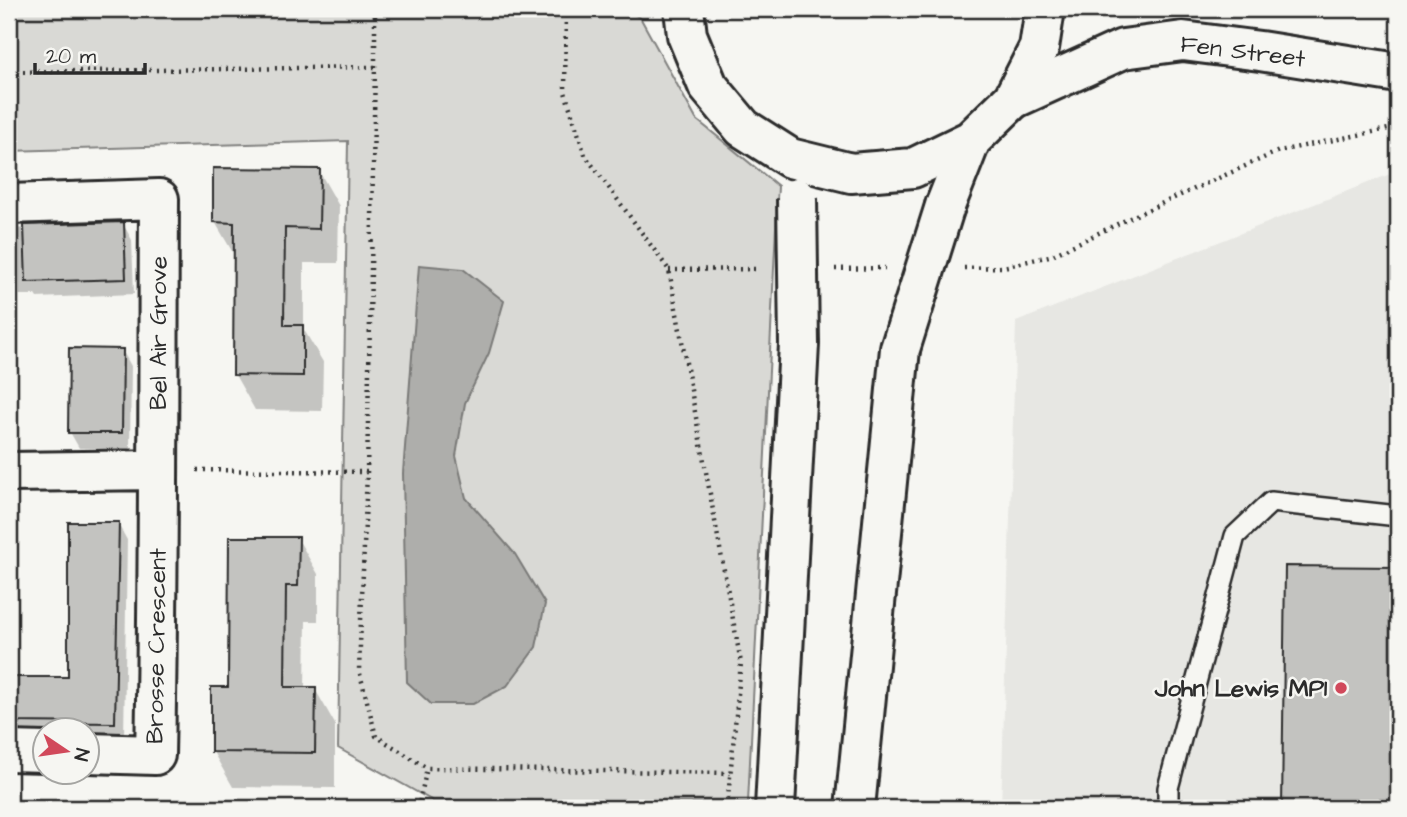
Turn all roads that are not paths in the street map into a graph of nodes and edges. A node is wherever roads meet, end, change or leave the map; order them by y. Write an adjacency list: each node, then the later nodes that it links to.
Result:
1 (1045, 9): 4 (main road)
2 (678, 17): 6 (main road)
3 (1398, 73): 4 (main road, Fen Street)
4 (1013, 99): 5 (main road)
5 (971, 140): 6 (main road); 15 (main road, bridge)
6 (790, 158): 14 (main road, bridge)
7 (9, 204): 8 (main road, Bel Air Grove)
8 (158, 470): 9 (main road); 13 (main road, Brosse Crescent)
9 (9, 472)
10 (1398, 516): 16 (lane)
11 (9, 751): 12 (main road)
12 (32, 752)
13 (102, 753)
14 (775, 808)
15 (855, 808)
16 (1168, 808)

